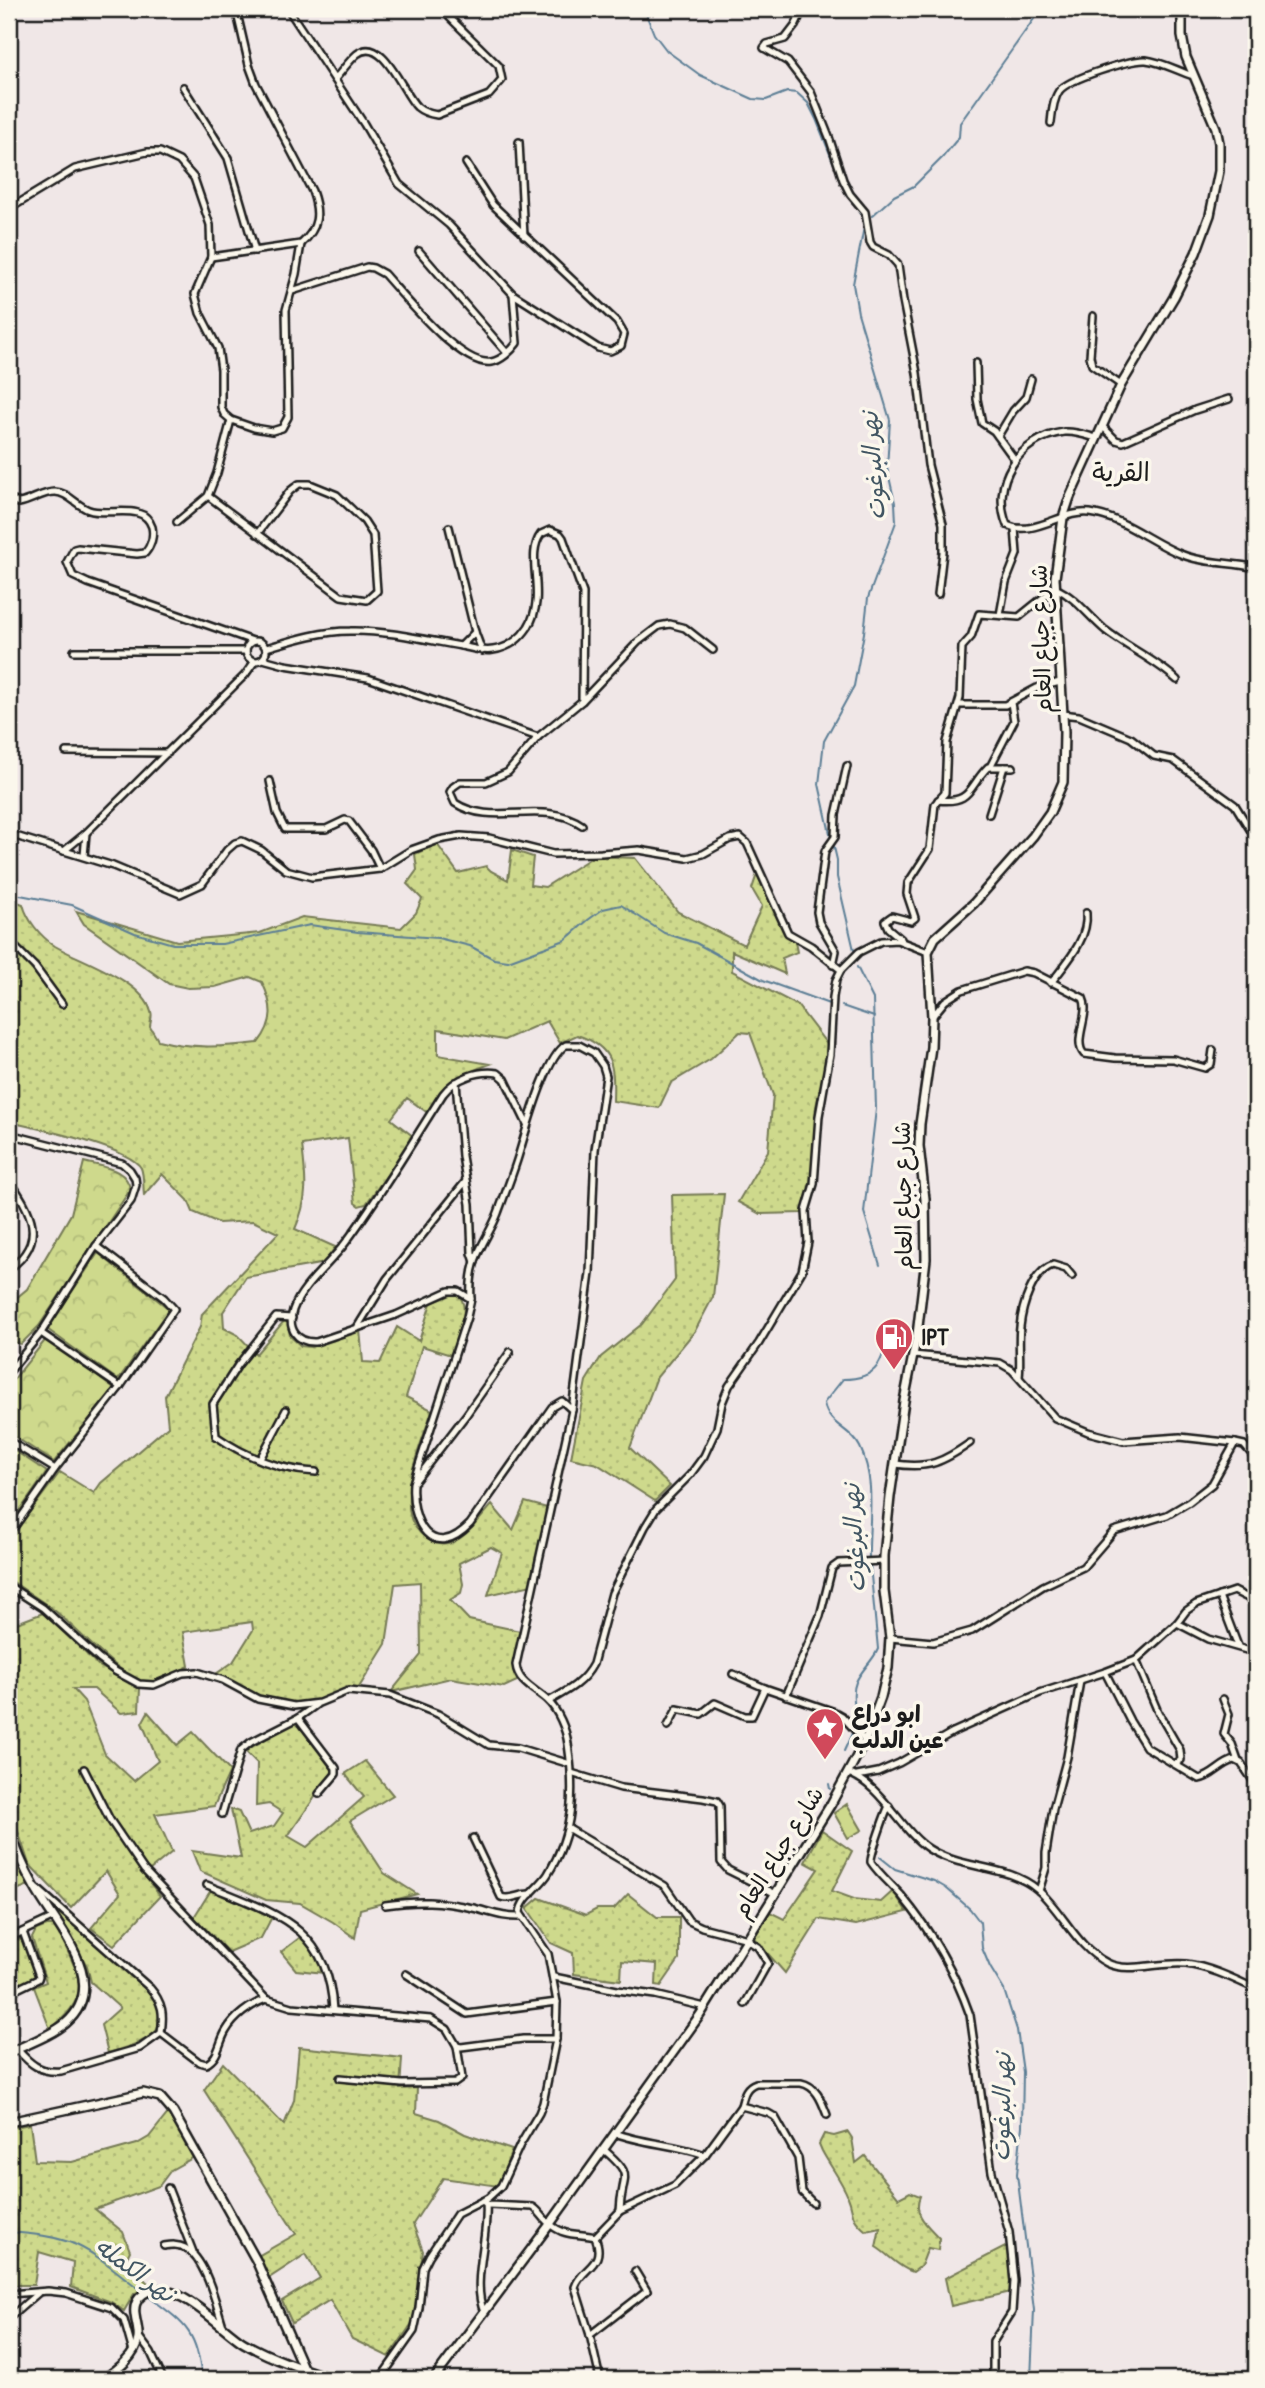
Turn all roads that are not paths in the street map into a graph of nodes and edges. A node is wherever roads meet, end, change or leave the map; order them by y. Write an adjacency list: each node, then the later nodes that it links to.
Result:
1 (236, 9): 14 (street)
2 (288, 9): 7 (street)
3 (441, 9): 7 (street)
4 (803, 9): 42 (street)
5 (1182, 9): 6 (main road, شارع جباع العام)
6 (1193, 76): 9 (street); 24 (main road, شارع جباع العام)
7 (335, 79): 19 (street)
8 (183, 87): 15 (street)
9 (1051, 123)
10 (519, 142): 13 (street)
11 (466, 163): 13 (street)
12 (9, 209): 17 (street)
13 (524, 236): 19 (street)
14 (301, 244): 15 (street); 18 (street)
15 (255, 251): 17 (street)
16 (419, 251): 21 (street)
17 (211, 257): 26 (street)
18 (292, 291): 21 (street); 26 (street)
19 (513, 294): 21 (street)
20 (1093, 316): 24 (street)
21 (507, 353)
22 (976, 363): 28 (street)
23 (1031, 379): 28 (street)
24 (1121, 385): 27 (main road, شارع جباع العام)
25 (1229, 399): 27 (street)
26 (231, 420): 31 (street)
27 (1102, 426): 29 (main road, شارع جباع العام)
28 (998, 436): 30 (street)
29 (1096, 438): 30 (street); 33 (main road, شارع جباع العام)
30 (1015, 460): 38 (street)
31 (208, 496): 36 (street); 39 (street)
32 (9, 499): 45 (street)
33 (1068, 503): 34 (street); 35 (main road, شارع جباع العام)
34 (1082, 512): 35 (street); 40 (street)
35 (1063, 518): 38 (street); 41 (main road, شارع جباع العام)
36 (177, 522)
37 (449, 527): 44 (street)
38 (1016, 528): 43 (street)
39 (257, 534): 39 (street)
40 (1256, 568)
41 (1055, 588): 43 (street); 54 (street); 55 (main road, شارع جباع العام)
42 (938, 594)
43 (1000, 615): 58 (street)
44 (475, 632): 46 (street); 51 (street)
45 (253, 641): 47 (street); 50 (street)
46 (461, 646): 47 (street); 51 (street)
47 (266, 648): 52 (street)
48 (713, 650): 56 (street)
49 (74, 651): 50 (street)
50 (246, 651): 53 (street)
51 (482, 651): 56 (street)
52 (263, 659): 53 (street); 60 (street)
53 (255, 661): 62 (street)
54 (1177, 680)
55 (1060, 682): 57 (street); 59 (main road, شارع جباع العام)
56 (582, 701): 60 (street)
57 (1011, 703): 58 (street); 64 (street)
58 (959, 705): 68 (street)
59 (1062, 714): 73 (street); 80 (main road, شارع جباع العام)
60 (538, 737): 70 (street)
61 (66, 752): 62 (street)
62 (168, 752): 71 (street)
63 (847, 766): 81 (street)
64 (990, 767): 65 (street); 68 (street)
65 (1004, 767): 66 (street); 69 (street)
66 (1013, 767)
67 (270, 781): 76 (street)
68 (938, 800): 79 (street)
69 (989, 814)
70 (582, 825)
71 (86, 833): 74 (street); 75 (street)
72 (9, 834): 74 (street)
73 (1256, 839)
74 (64, 851): 75 (street)
75 (84, 856): 76 (street)
76 (380, 869): 81 (street)
77 (1086, 913): 83 (street)
78 (9, 941): 84 (street)
79 (907, 942): 80 (street); 82 (street)
80 (928, 952): 85 (main road, شارع جباع العام)
81 (833, 965): 82 (street)
82 (841, 970): 134 (street)
83 (1051, 983): 85 (street); 86 (street)
84 (62, 1004)
85 (932, 1017): 103 (main road, شارع جباع العام)
86 (1213, 1050)
87 (456, 1083): 88 (street); 91 (street); 98 (street)
88 (527, 1124): 93 (street); 108 (street)
89 (9, 1134): 92 (street)
90 (9, 1179): 94 (street)
91 (466, 1181): 93 (street); 97 (street)
92 (96, 1246): 101 (street); 106 (street)
93 (475, 1262): 96 (street)
94 (9, 1269)
95 (1072, 1276): 105 (street)
96 (471, 1298): 99 (street); 117 (street)
97 (368, 1311): 99 (street); 100 (street)
98 (292, 1318): 100 (street); 112 (street)
99 (372, 1322): 100 (street)
100 (358, 1326)
101 (41, 1333): 104 (street); 106 (street)
102 (510, 1352): 117 (street)
103 (913, 1355): 105 (street); 114 (main road, شارع جباع العام)
104 (9, 1372)
105 (1018, 1377): 111 (street)
106 (120, 1387): 115 (street)
107 (286, 1410): 112 (street)
108 (572, 1410): 117 (street); 134 (street)
109 (9, 1441): 115 (street)
110 (970, 1443): 114 (street)
111 (1235, 1443): 113 (street); 124 (street)
112 (260, 1459): 116 (street)
113 (1256, 1459)
114 (895, 1464): 119 (main road, شارع جباع العام)
115 (55, 1469): 118 (street)
116 (316, 1472)
117 (413, 1483)
118 (9, 1522)
119 (884, 1561): 124 (main road, شارع جباع العام); 132 (street)
120 (9, 1586): 135 (street)
121 (1219, 1596): 122 (street); 123 (street); 125 (street)
122 (1256, 1602)
123 (1177, 1623): 125 (street); 127 (street)
124 (890, 1639): 138 (main road, شارع جباع العام)
125 (1238, 1646): 126 (street)
126 (1256, 1650)
127 (1136, 1660): 128 (street); 141 (street)
128 (1105, 1672): 130 (street); 141 (street)
129 (733, 1674): 131 (street)
130 (1080, 1681): 145 (street); 155 (street)
131 (765, 1688): 132 (street); 137 (street)
132 (786, 1696): 138 (street)
133 (1223, 1699): 139 (street)
134 (548, 1701): 140 (street)
135 (319, 1703): 136 (street); 140 (street)
136 (298, 1718): 147 (street); 149 (street)
137 (668, 1726)
138 (862, 1737): 144 (main road, شارع جباع العام)
139 (1238, 1761): 141 (street); 146 (street)
140 (570, 1764): 143 (street)
141 (1175, 1764)
142 (84, 1769): 168 (street)
143 (570, 1773): 151 (street); 157 (street)
144 (849, 1773): 145 (street); 157 (main road, شارع جباع العام)
145 (857, 1776): 148 (street)
146 (1256, 1785)
147 (319, 1794)
148 (889, 1806): 155 (street); 212 (street)
149 (222, 1814)
150 (9, 1826): 153 (main road)
151 (569, 1829): 156 (street); 163 (street)
152 (473, 1838): 156 (street)
153 (33, 1885): 160 (main road); 173 (street)
154 (207, 1885): 172 (street)
155 (1038, 1891): 166 (street)
156 (531, 1894): 159 (street)
157 (776, 1894): 163 (main road, شارع جباع العام)
158 (385, 1905): 159 (street)
159 (522, 1917): 165 (street)
160 (52, 1918): 161 (street); 176 (main road)
161 (23, 1932): 162 (street); 167 (street)
162 (9, 1938)
163 (747, 1939): 170 (street); 171 (main road, شارع جباع العام)
164 (406, 1974): 169 (street)
165 (554, 1977): 169 (street); 171 (street)
166 (1256, 1989)
167 (9, 1993)
168 (266, 1999): 172 (street); 173 (street)
169 (557, 2002): 174 (street)
170 (745, 2004)
171 (705, 2007): 182 (main road, شارع جباع العام)
172 (333, 2010): 175 (street)
173 (161, 2033): 176 (street)
174 (556, 2039): 175 (street); 186 (street)
175 (457, 2046): 178 (street)
176 (17, 2049): 177 (main road)
177 (9, 2053)
178 (341, 2078)
179 (741, 2106): 180 (street); 184 (street); 187 (street)
180 (827, 2115)
181 (9, 2122): 203 (main road)
182 (615, 2133): 183 (main road, شارع جباع العام); 184 (street)
183 (603, 2149): 188 (street); 189 (main road, شارع جباع العام)
184 (705, 2155): 188 (street)
185 (168, 2188): 192 (street)
186 (483, 2203): 189 (street); 197 (street); 208 (street)
187 (813, 2203)
188 (620, 2211): 190 (street)
189 (550, 2224): 190 (street); 197 (main road, شارع جباع العام)
190 (595, 2237): 200 (street)
191 (164, 2246): 192 (street)
192 (194, 2255): 199 (street)
193 (635, 2271): 200 (street)
194 (38, 2292): 195 (street); 196 (street); 202 (street)
195 (11, 2294): 196 (street)
196 (20, 2307): 198 (street)
197 (484, 2312): 209 (main road, شارع جباع العام)
198 (9, 2318)
199 (223, 2326): 201 (main road); 203 (main road)
200 (590, 2335): 210 (street)
201 (139, 2337): 202 (main road); 206 (street)
202 (133, 2352): 205 (main road)
203 (304, 2370): 207 (main road)
204 (674, 2376): 211 (street)
205 (104, 2379)
206 (163, 2379)
207 (334, 2379)
208 (380, 2379)
209 (434, 2379)
210 (600, 2379)
211 (654, 2379)
212 (993, 2379)

